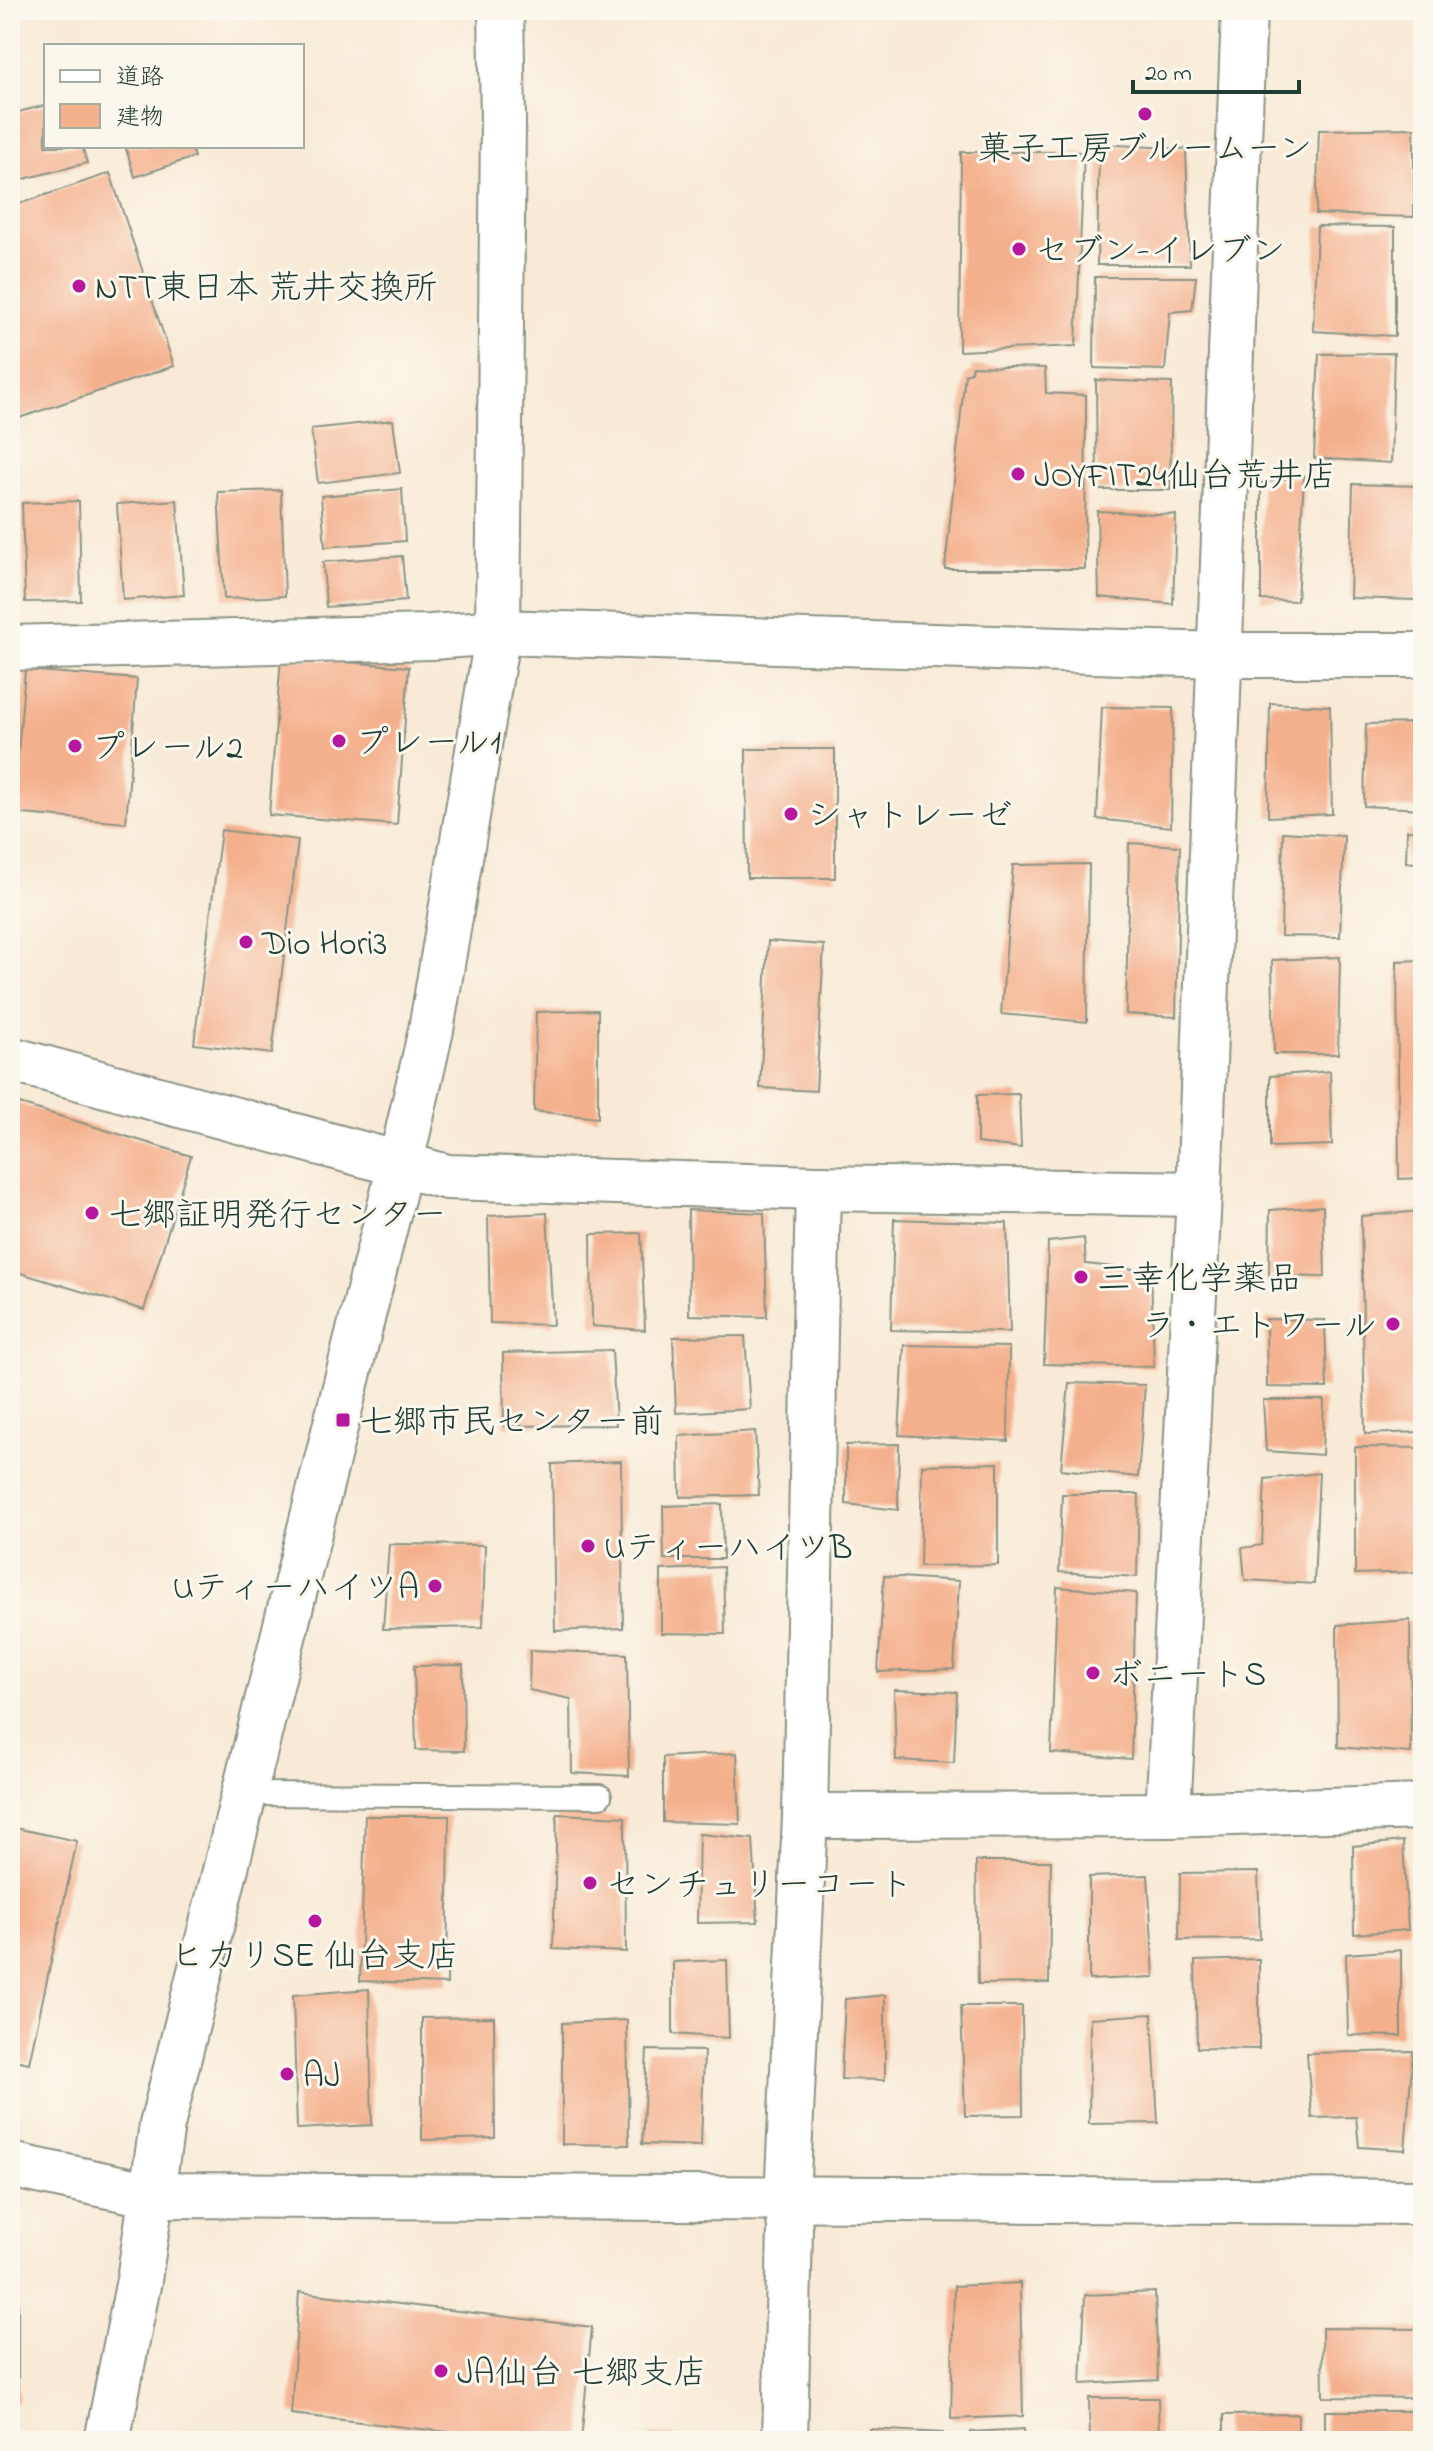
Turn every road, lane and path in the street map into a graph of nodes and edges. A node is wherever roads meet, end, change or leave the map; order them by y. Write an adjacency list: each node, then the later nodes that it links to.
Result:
1 (501, 10): 3 (street)
2 (1244, 10): 5 (street)
3 (498, 632): 4 (street); 5 (street); 8 (street)
4 (10, 648)
5 (1218, 655): 6 (street); 10 (street)
6 (1423, 655)
7 (10, 1059): 8 (street)
8 (400, 1166): 9 (street); 11 (street)
9 (818, 1188): 10 (street); 15 (street)
10 (1199, 1194): 14 (street)
11 (244, 1794): 12 (lane); 17 (street)
12 (600, 1796)
13 (1423, 1807): 14 (street)
14 (1168, 1815): 15 (street)
15 (805, 1816): 18 (street)
16 (10, 2165): 17 (street)
17 (152, 2195): 18 (street); 20 (street)
18 (787, 2199): 19 (street); 21 (street)
19 (1423, 2202)
20 (107, 2441)
21 (785, 2441)

